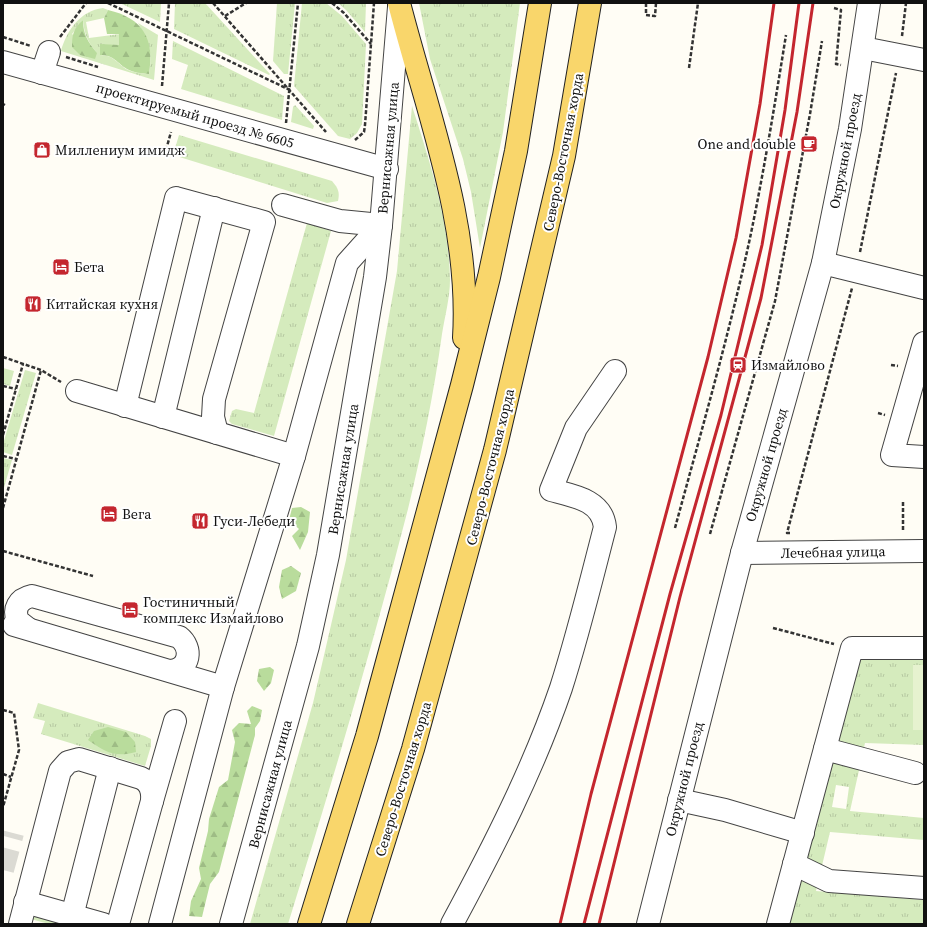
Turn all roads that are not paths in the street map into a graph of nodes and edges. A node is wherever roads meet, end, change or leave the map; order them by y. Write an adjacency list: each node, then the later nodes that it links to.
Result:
1 (399, 3): 10 (street, Вернисажная улица); 18 (main road)
2 (540, 3): 18 (main road)
3 (590, 3): 49 (main road, Северо-Восточная хорда)
4 (869, 3): 5 (street, Окружной проезд)
5 (863, 48): 7 (street); 14 (street, Окружной проезд)
6 (49, 52): 9 (street)
7 (924, 60)
8 (3, 62): 9 (street, проектируемый проезд № 6605)
9 (42, 73): 10 (street, проектируемый проезд № 6605)
10 (387, 169): 13 (street, Вернисажная улица)
11 (283, 205): 13 (street)
12 (214, 208): 20 (street); 21 (street); 22 (street)
13 (382, 225): 23 (street); 47 (street, Вернисажная улица)
14 (822, 263): 15 (street); 26 (street, Окружной проезд)
15 (924, 288)
16 (924, 343): 24 (street)
17 (615, 371): 50 (street)
18 (462, 385): 48 (main road)
19 (77, 391): 20 (street)
20 (125, 406): 21 (street)
21 (163, 417): 22 (street)
22 (217, 433): 23 (street)
23 (294, 456): 31 (street)
24 (924, 457)
25 (924, 551): 26 (street, Лечебная улица)
26 (742, 553): 36 (street, Окружной проезд)
27 (3, 622): 28 (street)
28 (27, 628): 30 (street); 30 (street)
29 (924, 648): 33 (street)
30 (171, 671): 31 (street)
31 (223, 687): 46 (street)
32 (175, 721): 37 (street)
33 (825, 749): 35 (street); 38 (street)
34 (110, 768): 37 (street); 41 (street); 42 (street)
35 (915, 773)
36 (679, 800): 38 (street); 51 (street, Окружной проезд)
37 (152, 801): 45 (street)
38 (803, 833): 39 (street)
39 (794, 864): 40 (street); 52 (street)
40 (924, 888)
41 (25, 902): 42 (street); 43 (street)
42 (72, 916): 44 (street)
43 (20, 924)
44 (103, 924)
45 (118, 924)
46 (160, 924)
47 (231, 924)
48 (309, 924)
49 (358, 924)
50 (452, 924)
51 (648, 924)
52 (778, 924)

